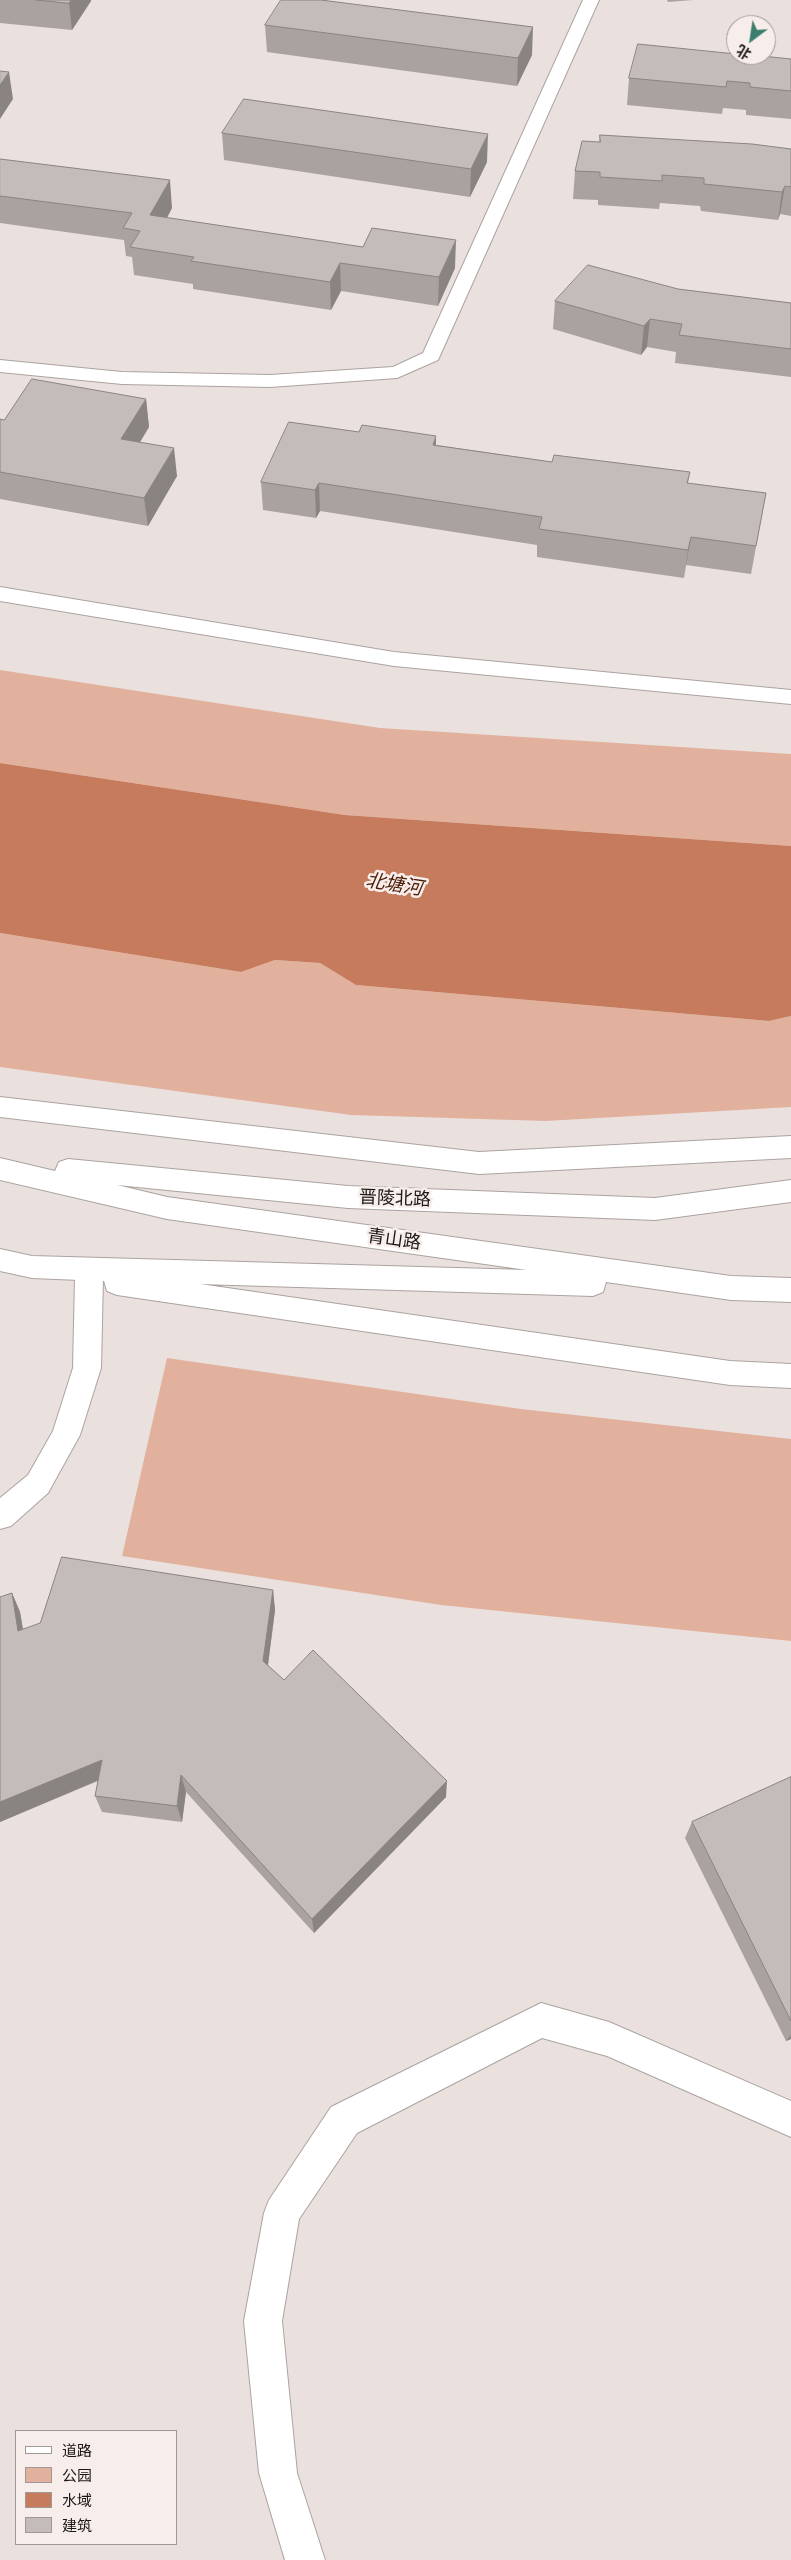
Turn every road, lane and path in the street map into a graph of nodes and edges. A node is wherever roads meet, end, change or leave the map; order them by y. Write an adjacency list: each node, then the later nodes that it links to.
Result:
1 (591, 0): 2 (street)
2 (0, 366)
3 (0, 594): 4 (street)
4 (791, 697)
5 (0, 1107): 6 (street)
6 (791, 1147)
7 (0, 1164): 9 (street, 晋陵北路)
8 (0, 1169): 14 (street, 青山路)
9 (791, 1191)
10 (0, 1260): 11 (street)
11 (32, 1266): 12 (street); 14 (street)
12 (88, 1277): 16 (street); 17 (street)
13 (791, 1280): 14 (street)
14 (731, 1288): 15 (street, 青山路)
15 (791, 1290)
16 (791, 1376)
17 (0, 1516)
18 (791, 2119): 19 (street)
19 (305, 2560)

